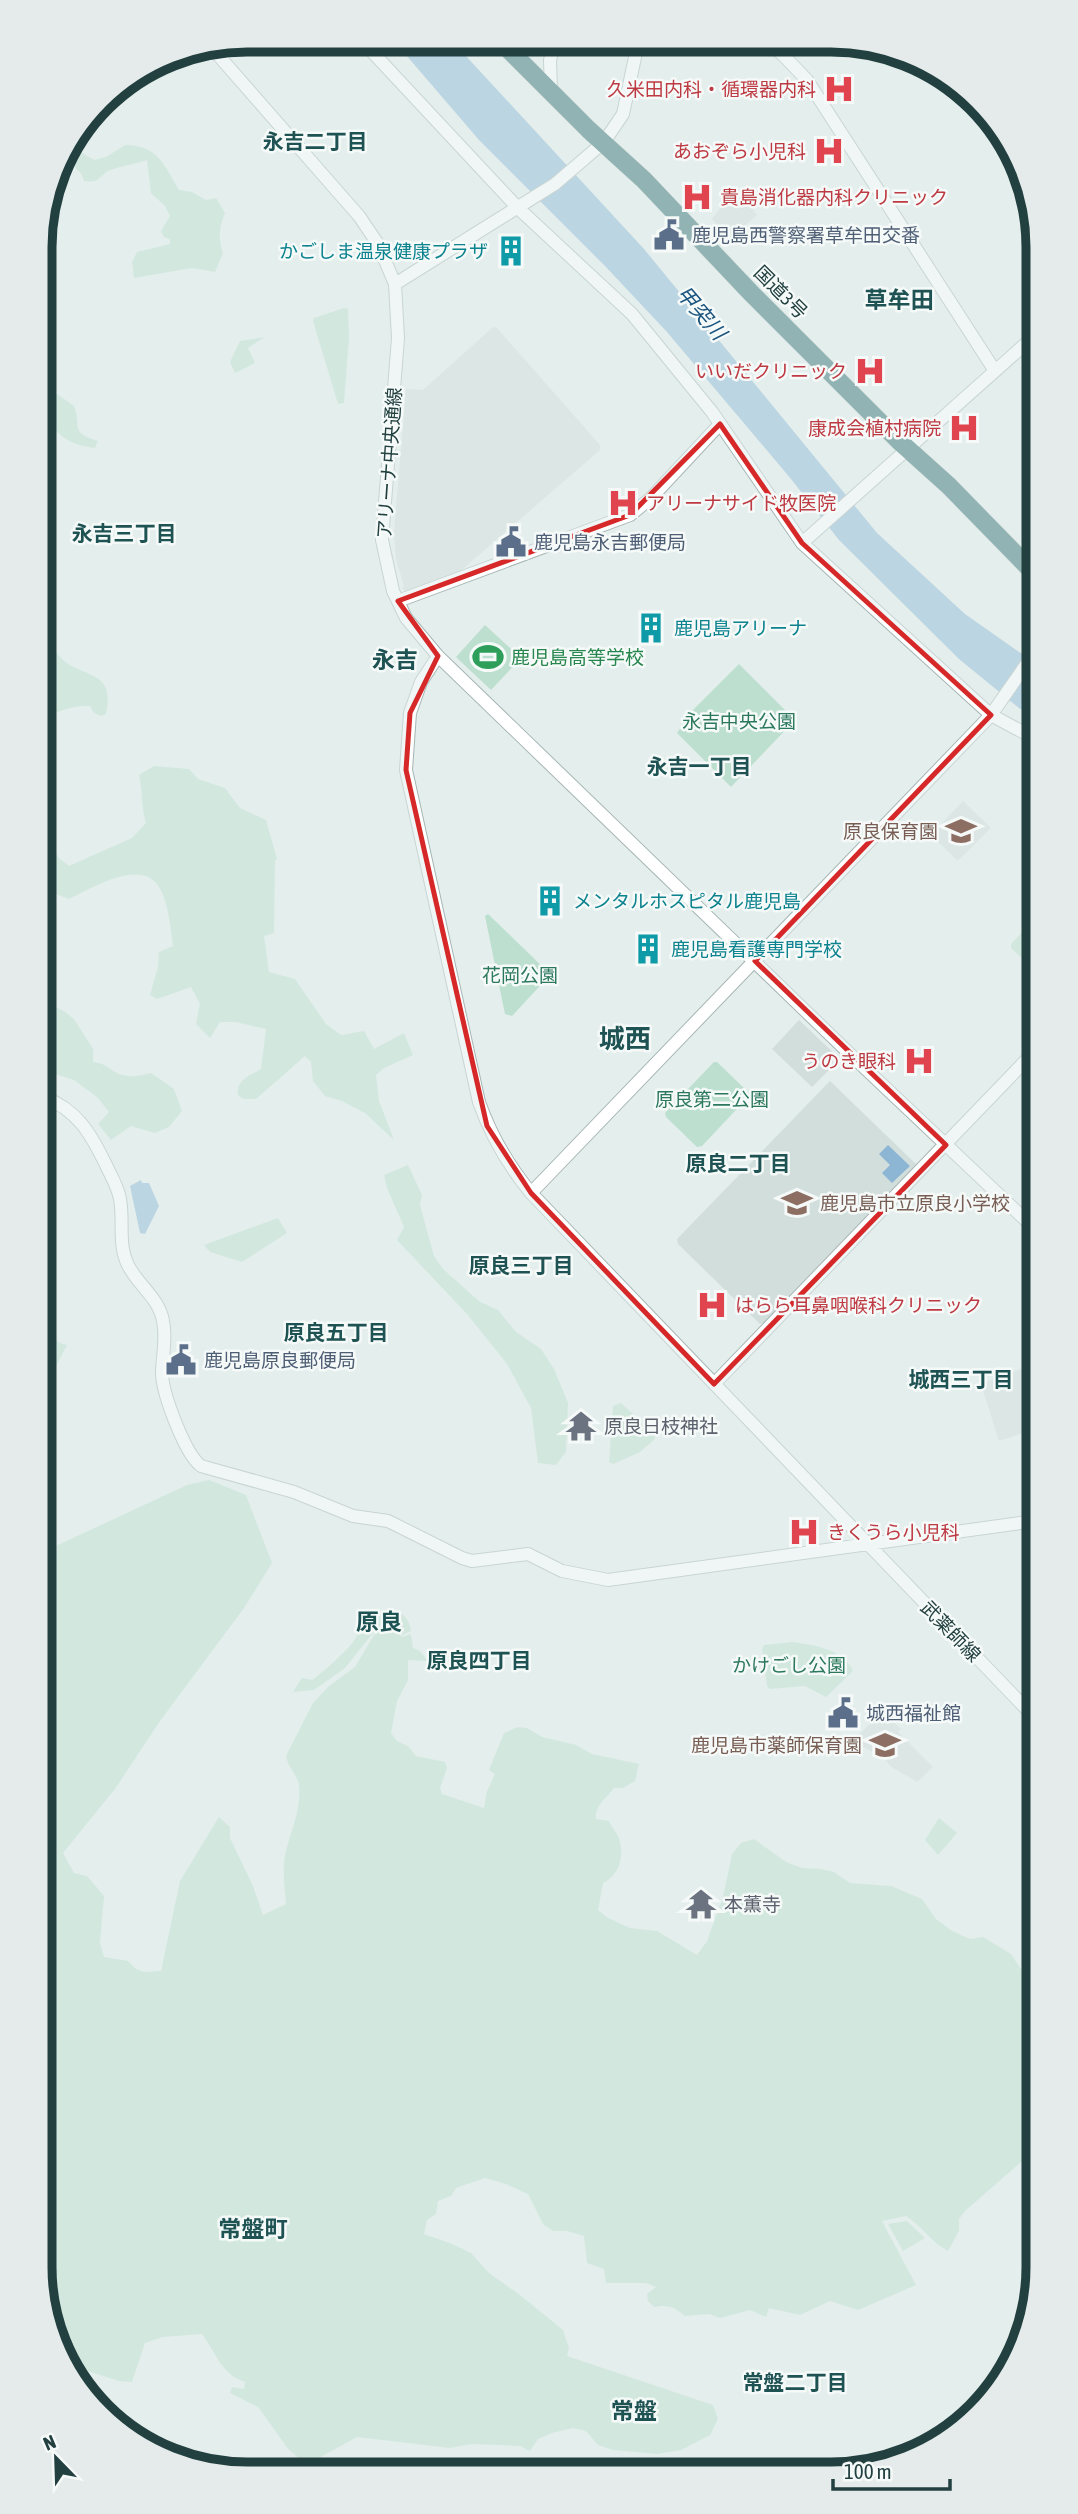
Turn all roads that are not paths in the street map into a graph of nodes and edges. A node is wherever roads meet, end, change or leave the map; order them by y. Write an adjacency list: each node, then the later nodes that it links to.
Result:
1 (552, 52): 8 (street)
2 (636, 52): 9 (street)
3 (779, 52): 13 (street)
4 (373, 53): 10 (street)
5 (514, 53): 8 (highway, 国道3号)
6 (525, 53): 8 (highway, 国道3号)
7 (218, 55): 11 (street, アリーナ中央通線)
8 (551, 84): 9 (highway, 国道3号)
9 (607, 138): 10 (street); 15 (highway, 国道3号)
10 (522, 205): 11 (street); 14 (street)
11 (395, 284): 19 (street, アリーナ中央通線)
12 (1026, 343): 13 (street)
13 (995, 370): 15 (street)
14 (720, 424): 16 (street); 19 (street)
15 (912, 445): 16 (street); 17 (highway, 国道3号); 18 (highway, 国道3号)
16 (805, 541): 22 (street)
17 (1026, 550)
18 (1026, 565)
19 (398, 601): 20 (street, アリーナ中央通線)
20 (438, 656): 24 (street, アリーナ中央通線); 28 (street, 武薬師線)
21 (1026, 665): 22 (street)
22 (994, 711): 23 (street); 24 (street)
23 (1026, 733)
24 (755, 961): 27 (street, アリーナ中央通線); 28 (street)
25 (1026, 1062): 27 (street)
26 (53, 1100): 32 (street)
27 (946, 1145): 29 (street, アリーナ中央通線); 30 (street)
28 (531, 1193): 30 (street, 武薬師線)
29 (1026, 1220)
30 (714, 1384): 32 (street, 武薬師線)
31 (1025, 1522): 32 (street)
32 (868, 1542): 33 (street, 武薬師線)
33 (1025, 1708)

